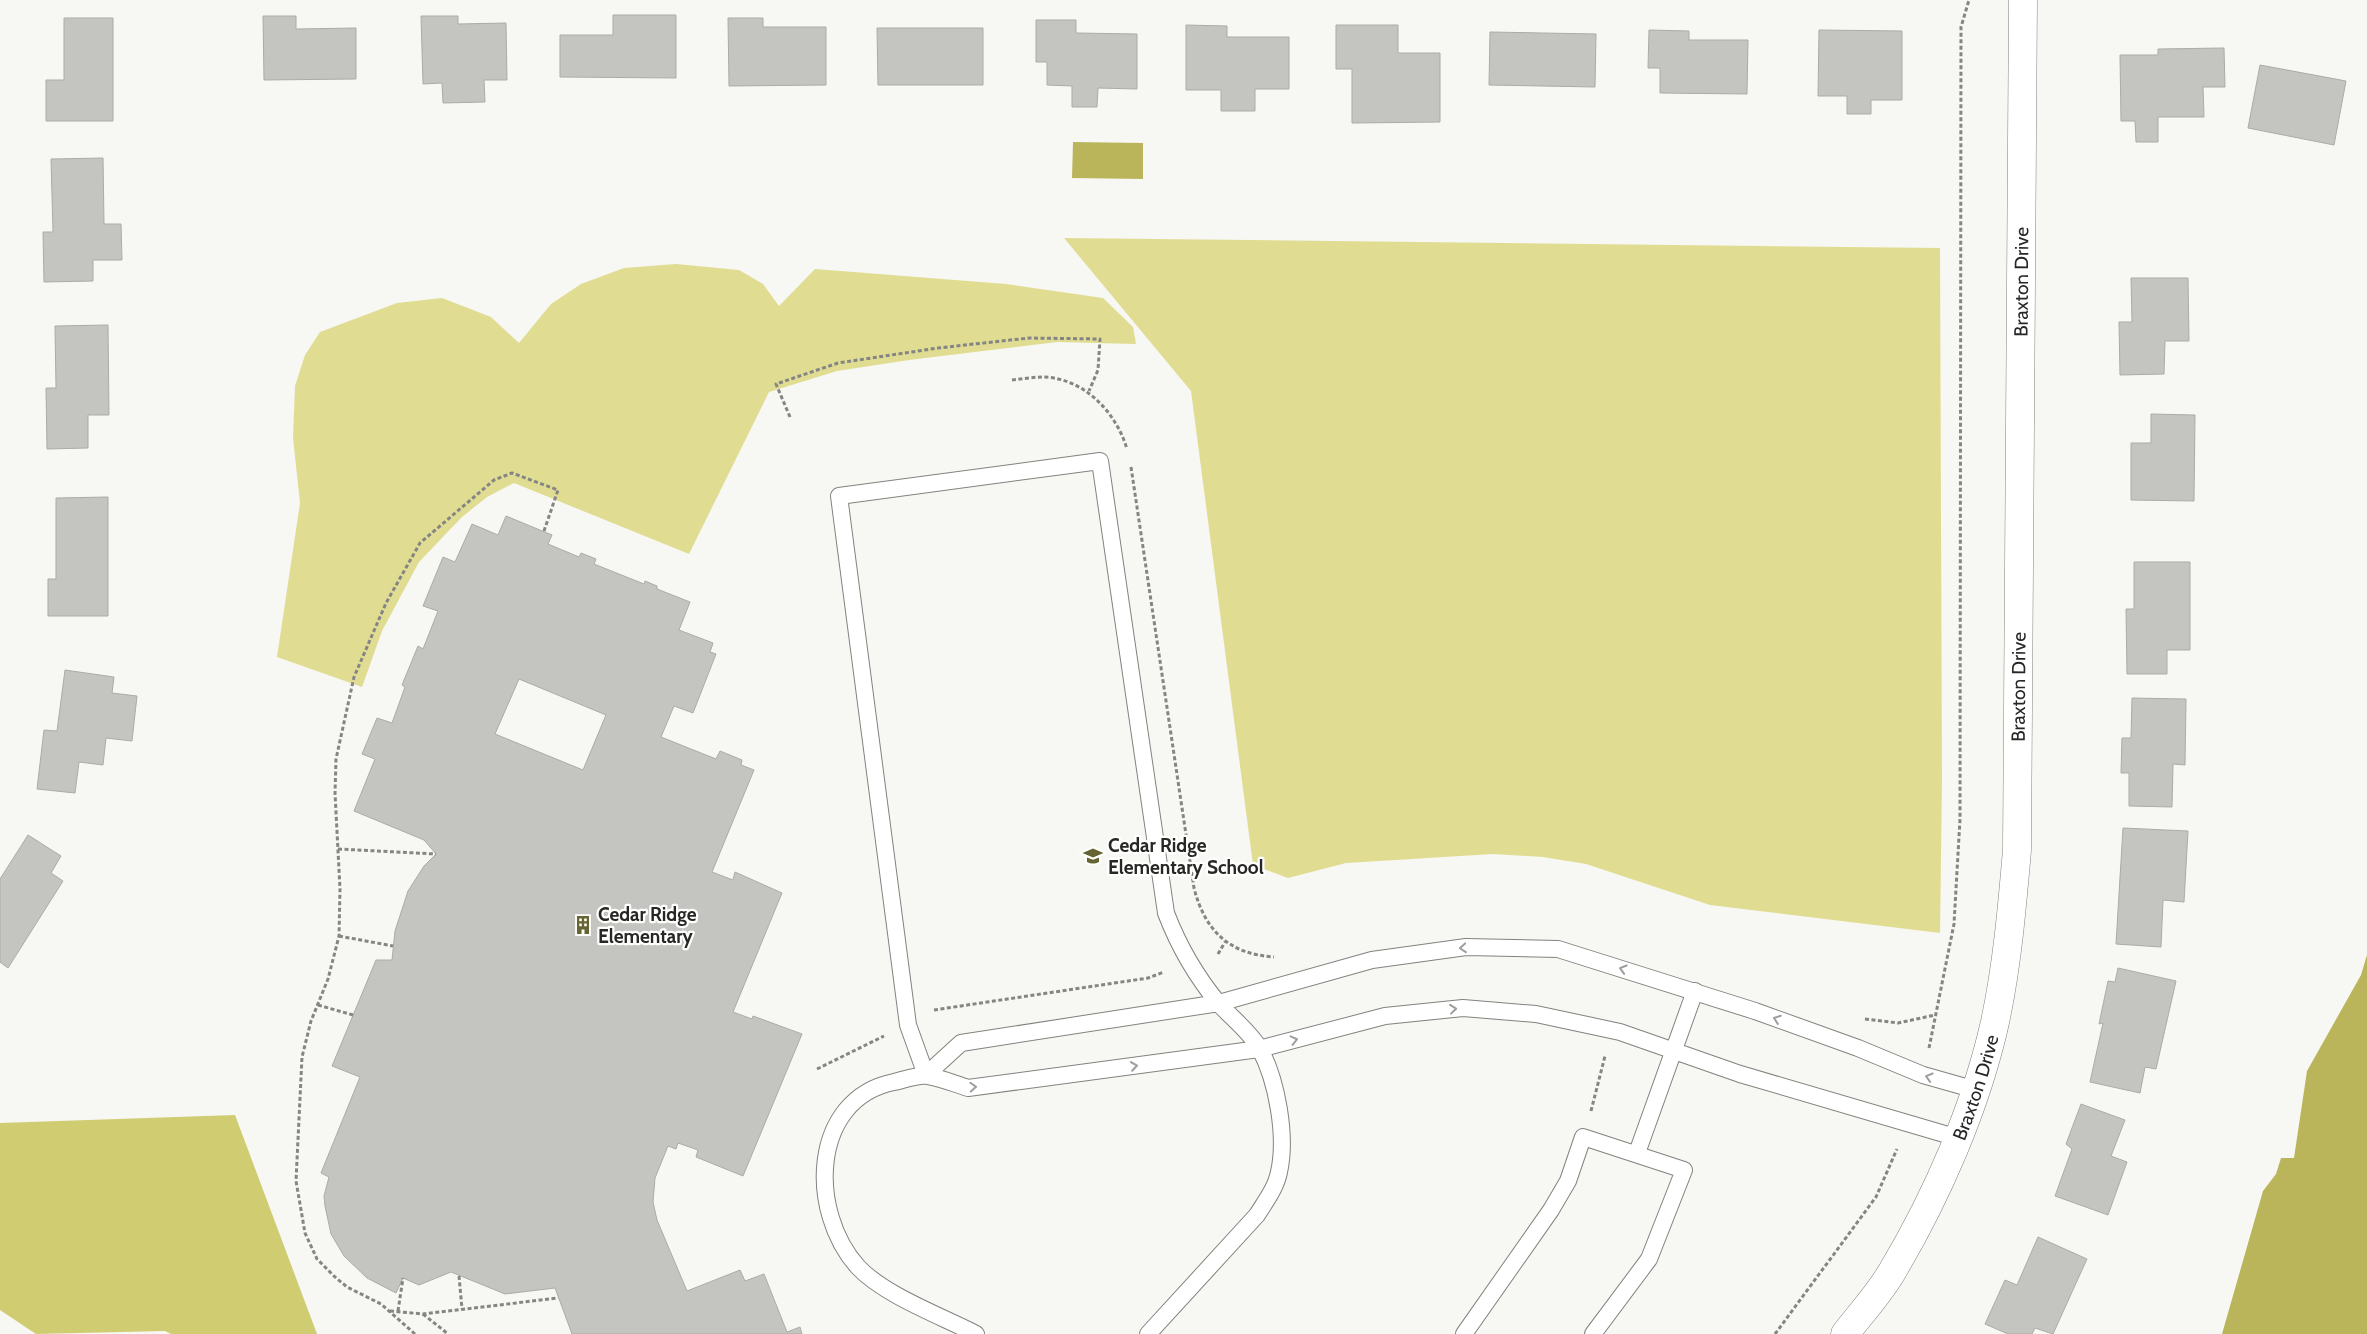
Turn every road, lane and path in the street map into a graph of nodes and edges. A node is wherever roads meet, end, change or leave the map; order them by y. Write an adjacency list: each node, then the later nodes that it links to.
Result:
1 (1969, 0): 20 (path)
2 (2023, 0): 28 (street, Braxton Drive)
3 (1012, 380): 4 (path)
4 (1088, 391): 5 (path); 6 (path)
5 (790, 417)
6 (1128, 455)
7 (1131, 465): 12 (path)
8 (544, 531): 9 (path)
9 (338, 849): 10 (path); 11 (path)
10 (436, 854)
11 (339, 936): 13 (path); 18 (path)
12 (1225, 942): 14 (path); 15 (path)
13 (393, 946)
14 (1281, 956)
15 (1189, 964): 17 (lane); 22 (path); 22 (lane)
16 (1695, 991): 17 (lane, one-way to 17); 24 (lane); 27 (lane, one-way to 16)
17 (1219, 1004): 23 (lane); 26 (lane)
18 (318, 1005): 19 (path); 36 (path)
19 (353, 1015)
20 (1935, 1015): 21 (path); 27 (path)
21 (1856, 1018)
22 (908, 1024): 25 (path); 26 (lane)
23 (1260, 1048): 24 (lane, one-way to 24); 26 (lane, one-way to 23); 42 (lane)
24 (1672, 1050): 29 (lane); 31 (lane)
25 (817, 1068)
26 (926, 1075): 41 (lane)
27 (1923, 1075): 28 (lane, one-way to 27)
28 (1976, 1090): 30 (street, Braxton Drive)
29 (1908, 1124): 30 (lane); 45 (path)
30 (1958, 1138): 46 (street, Braxton Drive)
31 (1637, 1153): 43 (lane); 44 (lane)
32 (459, 1276): 35 (path)
33 (403, 1278): 37 (path)
34 (558, 1298): 35 (path)
35 (462, 1310): 38 (path)
36 (389, 1311): 37 (path); 39 (path)
37 (398, 1312): 38 (path)
38 (424, 1314): 40 (path)
39 (415, 1334)
40 (448, 1334)
41 (976, 1334)
42 (1148, 1334)
43 (1464, 1334)
44 (1593, 1334)
45 (1776, 1334)
46 (1845, 1334)

